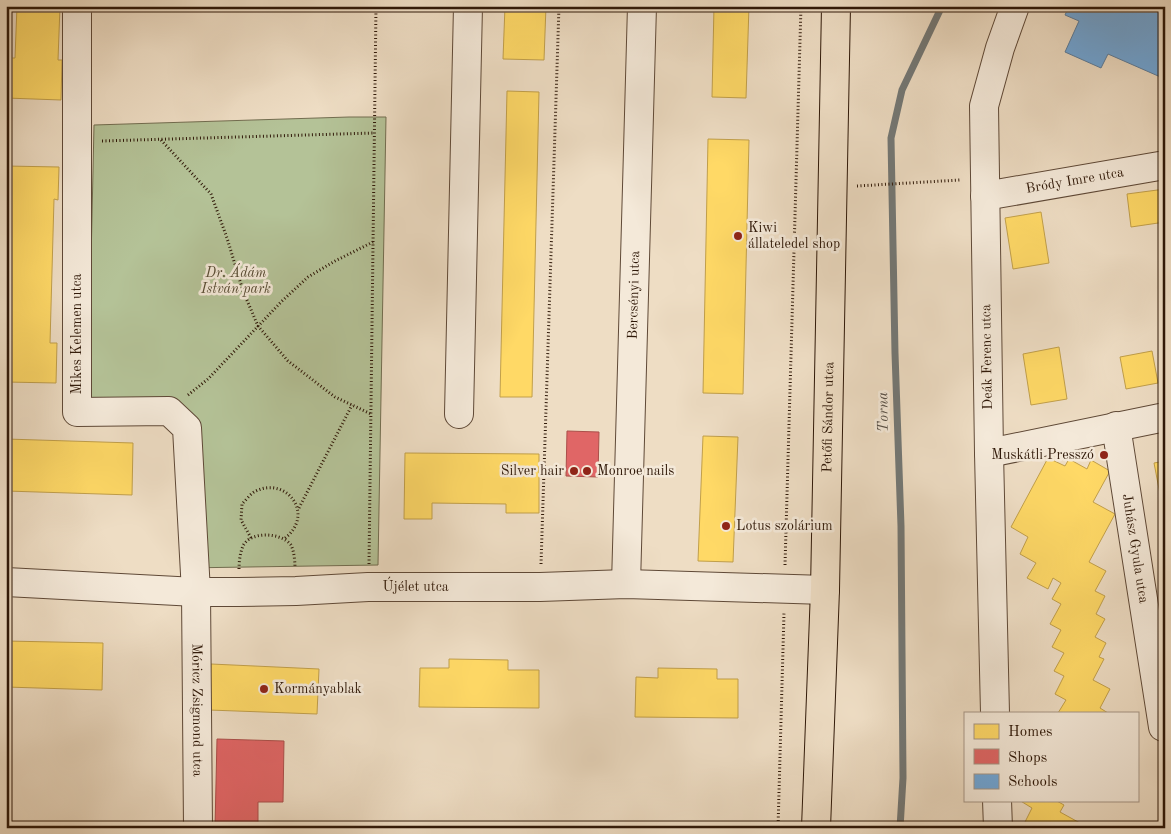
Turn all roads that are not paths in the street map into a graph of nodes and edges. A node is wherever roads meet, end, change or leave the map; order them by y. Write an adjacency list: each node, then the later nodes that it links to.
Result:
1 (77, 6): 15 (street, Mikes Kelemen utca)
2 (468, 6): 8 (street)
3 (642, 6): 13 (street, Bercsényi utca)
4 (836, 6): 14 (main road, Petőfi Sándor utca)
5 (1015, 6): 7 (street, Deák Ferenc utca)
6 (1165, 165): 7 (street, Bródy Imre utca)
7 (985, 188): 11 (street, Deák Ferenc utca)
8 (459, 414)
9 (1165, 417): 10 (street)
10 (1116, 426): 11 (street); 17 (street, Juhász Gyula utca)
11 (989, 453): 16 (street, Deák Ferenc utca)
12 (6, 582): 15 (street, Újélet utca)
13 (626, 584): 14 (street, Újélet utca); 15 (street, Újélet utca)
14 (825, 590): 20 (main road, Petőfi Sándor utca)
15 (196, 592): 19 (street, Móricz Zsigmond utca)
16 (995, 712)
17 (1165, 726)
18 (997, 802): 21 (street)
19 (198, 828)
20 (816, 828)
21 (998, 828)

